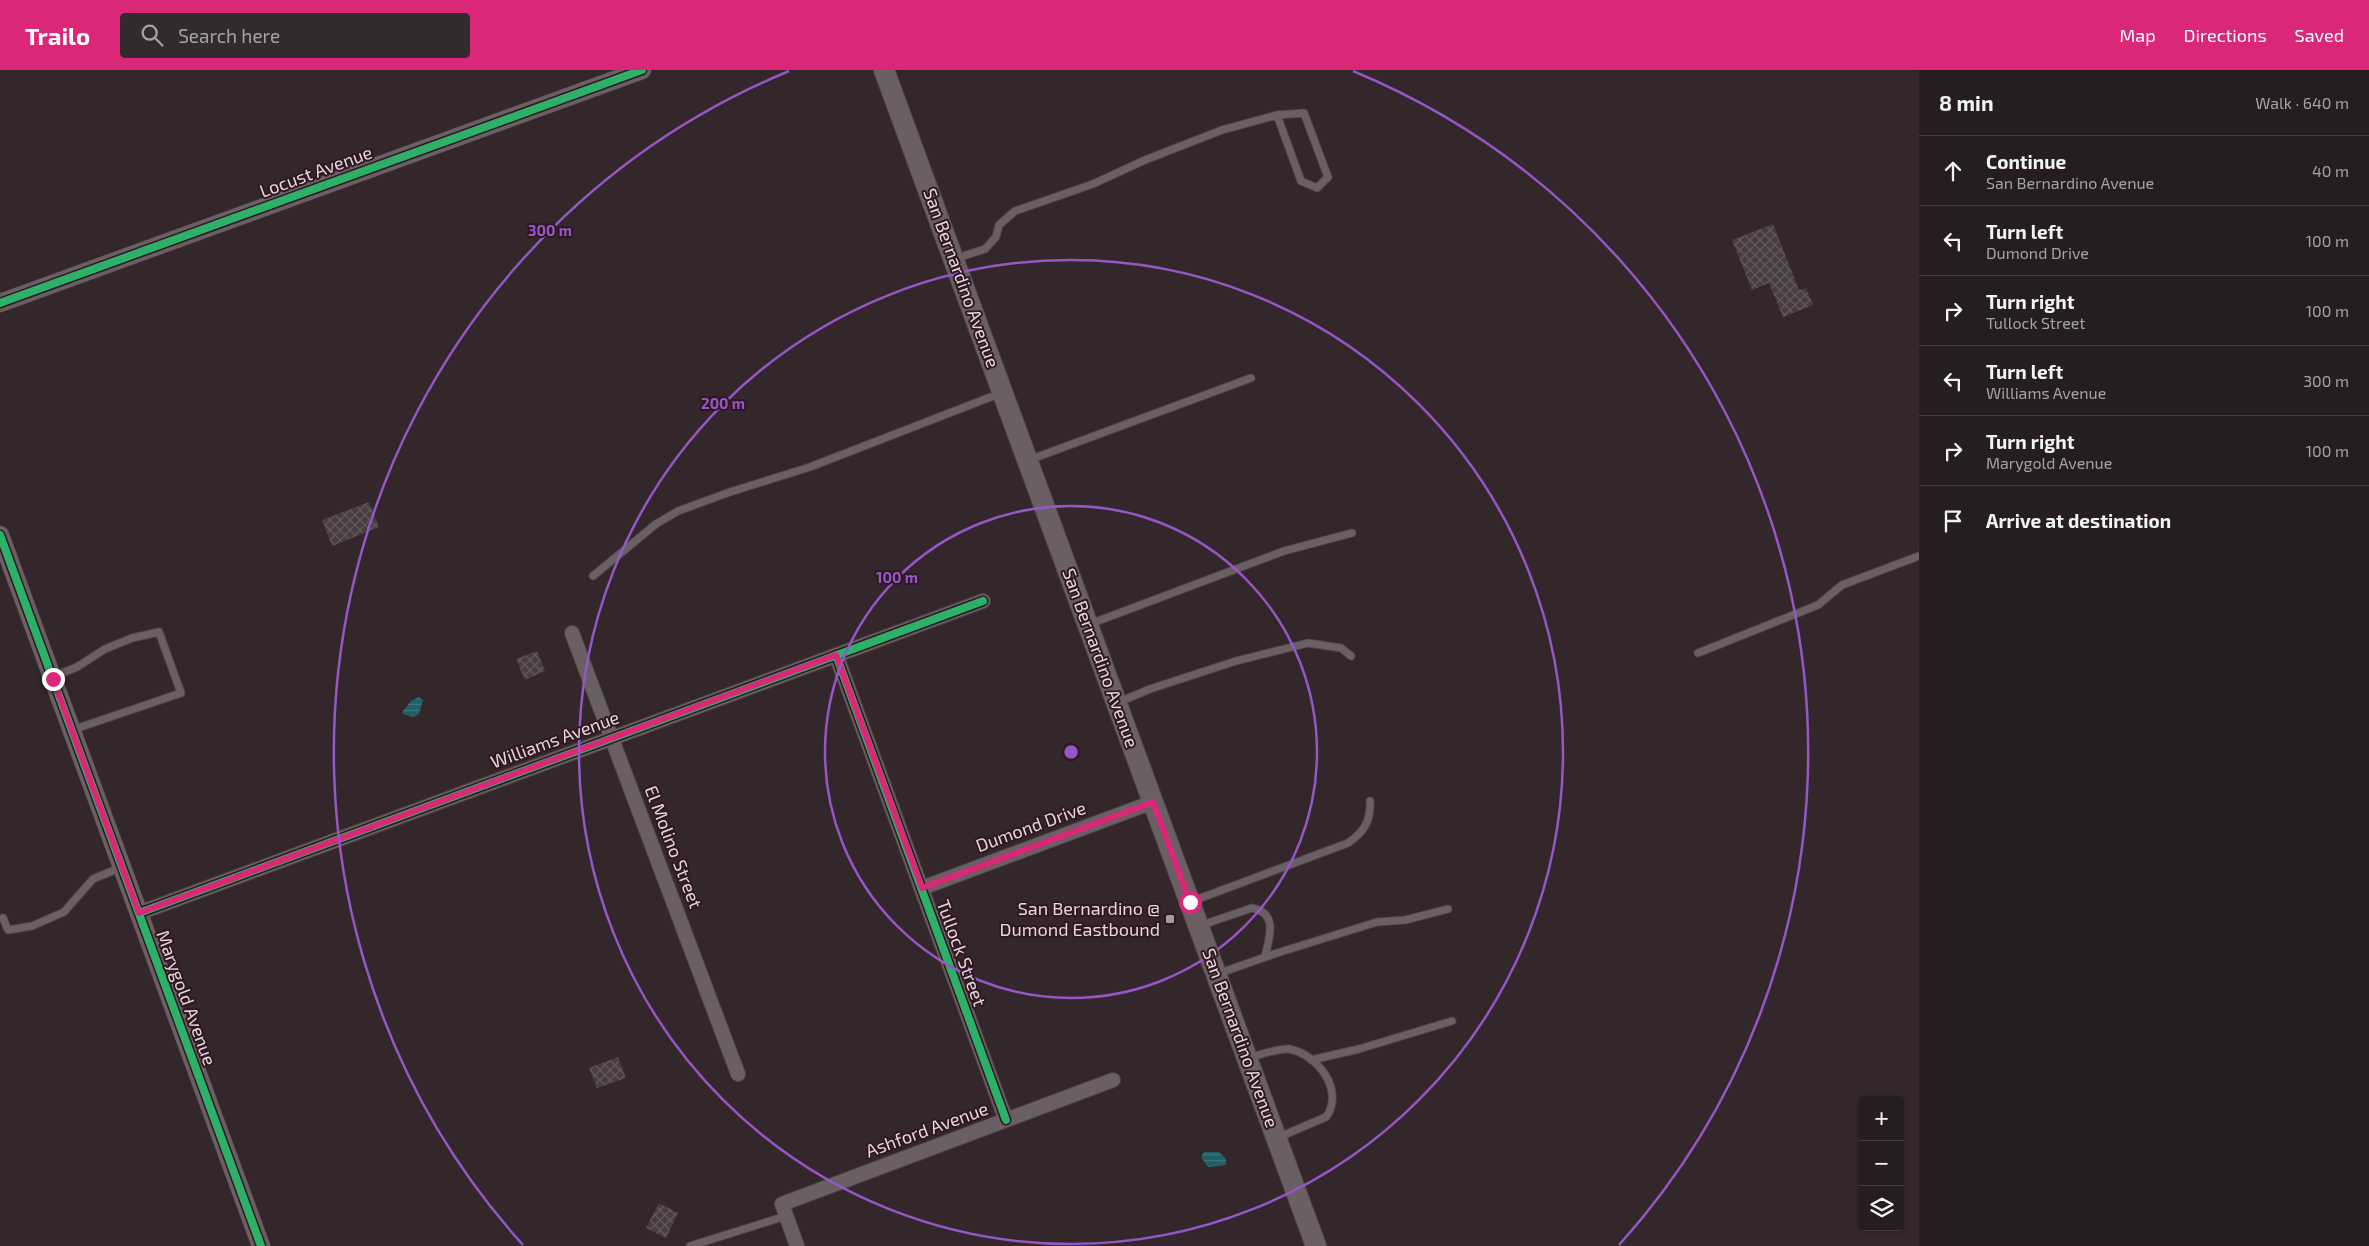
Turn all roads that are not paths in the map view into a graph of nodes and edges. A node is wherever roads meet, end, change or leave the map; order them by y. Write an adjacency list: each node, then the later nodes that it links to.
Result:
1 (642, 70): 5 (street, Locust Avenue)
2 (884, 70): 4 (main road, San Bernardino Avenue)
3 (1277, 115): 3 (lane); 4 (lane)
4 (954, 260): 7 (main road, San Bernardino Avenue)
5 (0, 303)
6 (1251, 378): 8 (lane)
7 (1002, 393): 8 (main road, San Bernardino Avenue); 12 (lane)
8 (1027, 461): 14 (main road, San Bernardino Avenue)
9 (1352, 533): 14 (lane)
10 (0, 535): 19 (street, Marygold Avenue)
11 (1919, 556): 16 (lane)
12 (593, 576)
13 (984, 601): 17 (street, Williams Avenue)
14 (1088, 626): 20 (main road, San Bernardino Avenue)
15 (572, 634): 22 (street, El Molino Street)
16 (1698, 653)
17 (836, 655): 22 (street, Williams Avenue); 26 (street, Tullock Street)
18 (1351, 656): 20 (lane)
19 (52, 677): 21 (street, Marygold Avenue); 21 (lane)
20 (1116, 703): 23 (main road, San Bernardino Avenue)
21 (72, 730): 25 (street, Marygold Avenue)
22 (612, 739): 29 (street, Williams Avenue); 37 (street, El Molino Street)
23 (1153, 802): 26 (street, Dumond Drive); 27 (main road, San Bernardino Avenue)
24 (1370, 802): 27 (lane)
25 (122, 867): 29 (street, Marygold Avenue); 30 (lane)
26 (922, 888): 39 (street, Tullock Street)
27 (1190, 902): 31 (main road, San Bernardino Avenue)
28 (1448, 909): 32 (lane)
29 (139, 913): 42 (street, Marygold Avenue)
30 (3, 918)
31 (1198, 926): 32 (lane); 33 (main road, San Bernardino Avenue)
32 (1265, 957): 33 (lane)
33 (1216, 975): 35 (main road, San Bernardino Avenue)
34 (1452, 1021): 36 (lane)
35 (1247, 1058): 36 (lane); 40 (main road, San Bernardino Avenue)
36 (1311, 1060): 40 (lane)
37 (738, 1074)
38 (1113, 1080): 39 (street, Ashford Avenue)
39 (1006, 1120): 41 (street, Ashford Avenue)
40 (1277, 1138): 45 (main road, San Bernardino Avenue)
41 (784, 1210): 43 (lane); 44 (street)
42 (261, 1246)
43 (690, 1246)
44 (797, 1246)
45 (1316, 1246)

